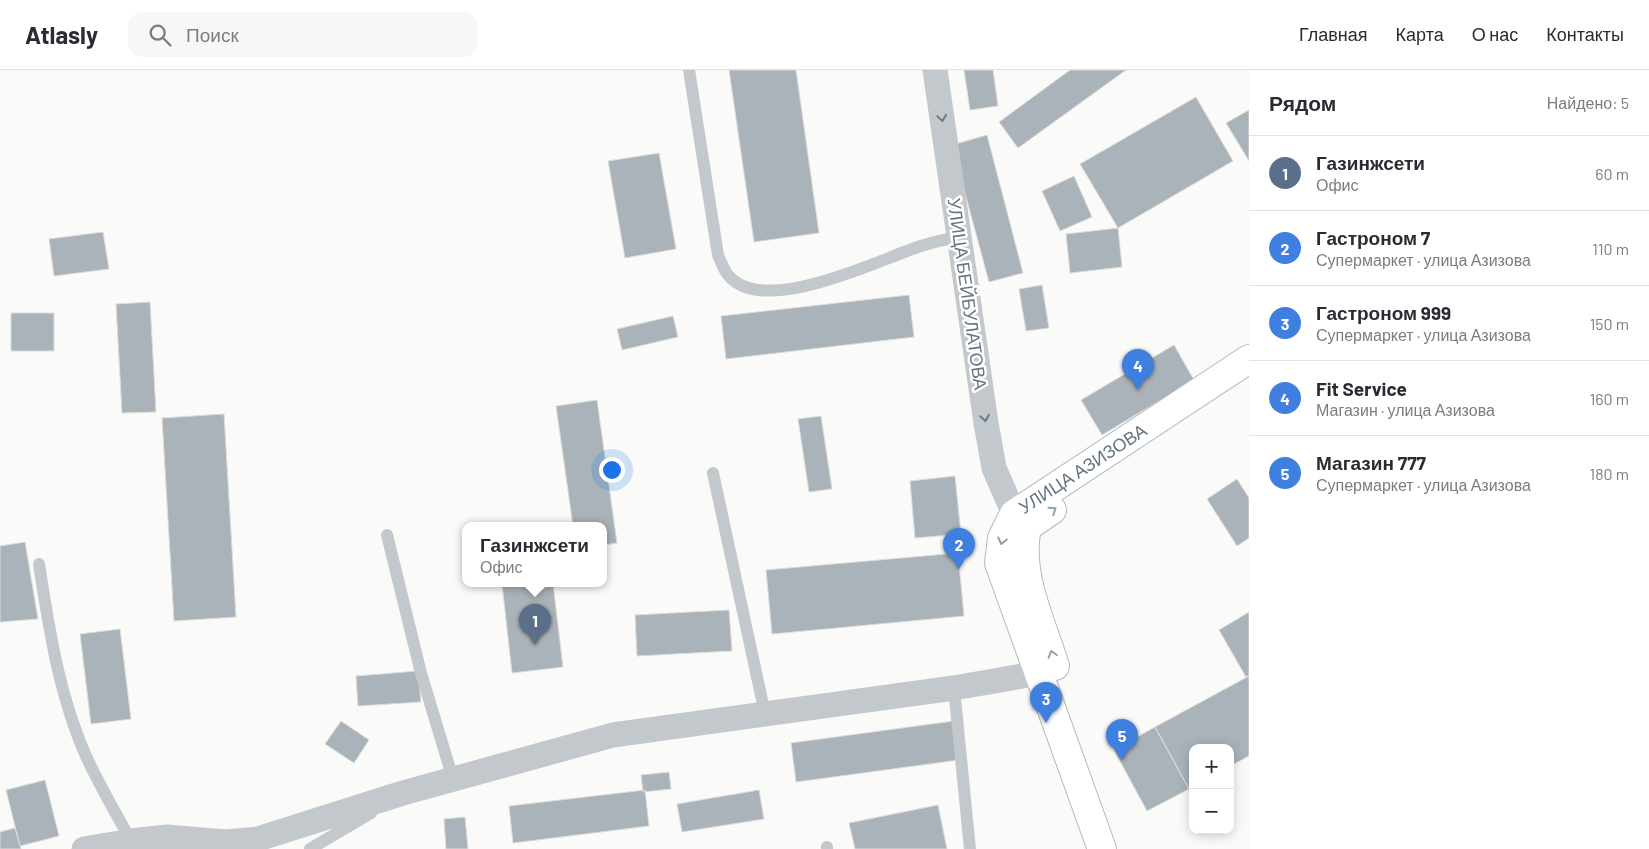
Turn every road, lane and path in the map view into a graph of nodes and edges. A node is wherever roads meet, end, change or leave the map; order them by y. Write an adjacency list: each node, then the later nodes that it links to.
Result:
1 (689, 70): 3 (lane)
2 (935, 70): 3 (street, УЛИЦА БЕЙБУЛАТОВА, one-way to 3)
3 (959, 237): 7 (street, УЛИЦА БЕЙБУЛАТОВА, one-way to 7)
4 (1249, 359): 7 (main road, УЛИЦА АЗИЗОВА)
5 (1249, 378): 20 (main road, УЛИЦА АЗИЗОВА, one-way to 5)
6 (713, 474): 12 (lane)
7 (1014, 514): 10 (main road, УЛИЦА АЗИЗОВА, one-way to 10)
8 (387, 535): 13 (lane)
9 (39, 564): 15 (lane)
10 (1039, 673): 11 (street); 19 (main road, УЛИЦА АЗИЗОВА)
11 (954, 688): 12 (street); 18 (lane)
12 (765, 714): 13 (street)
13 (453, 780): 14 (street)
14 (403, 793): 15 (street); 17 (lane)
15 (130, 841): 16 (street)
16 (84, 849)
17 (310, 849)
18 (970, 849)
19 (1102, 849)
20 (1118, 849)

